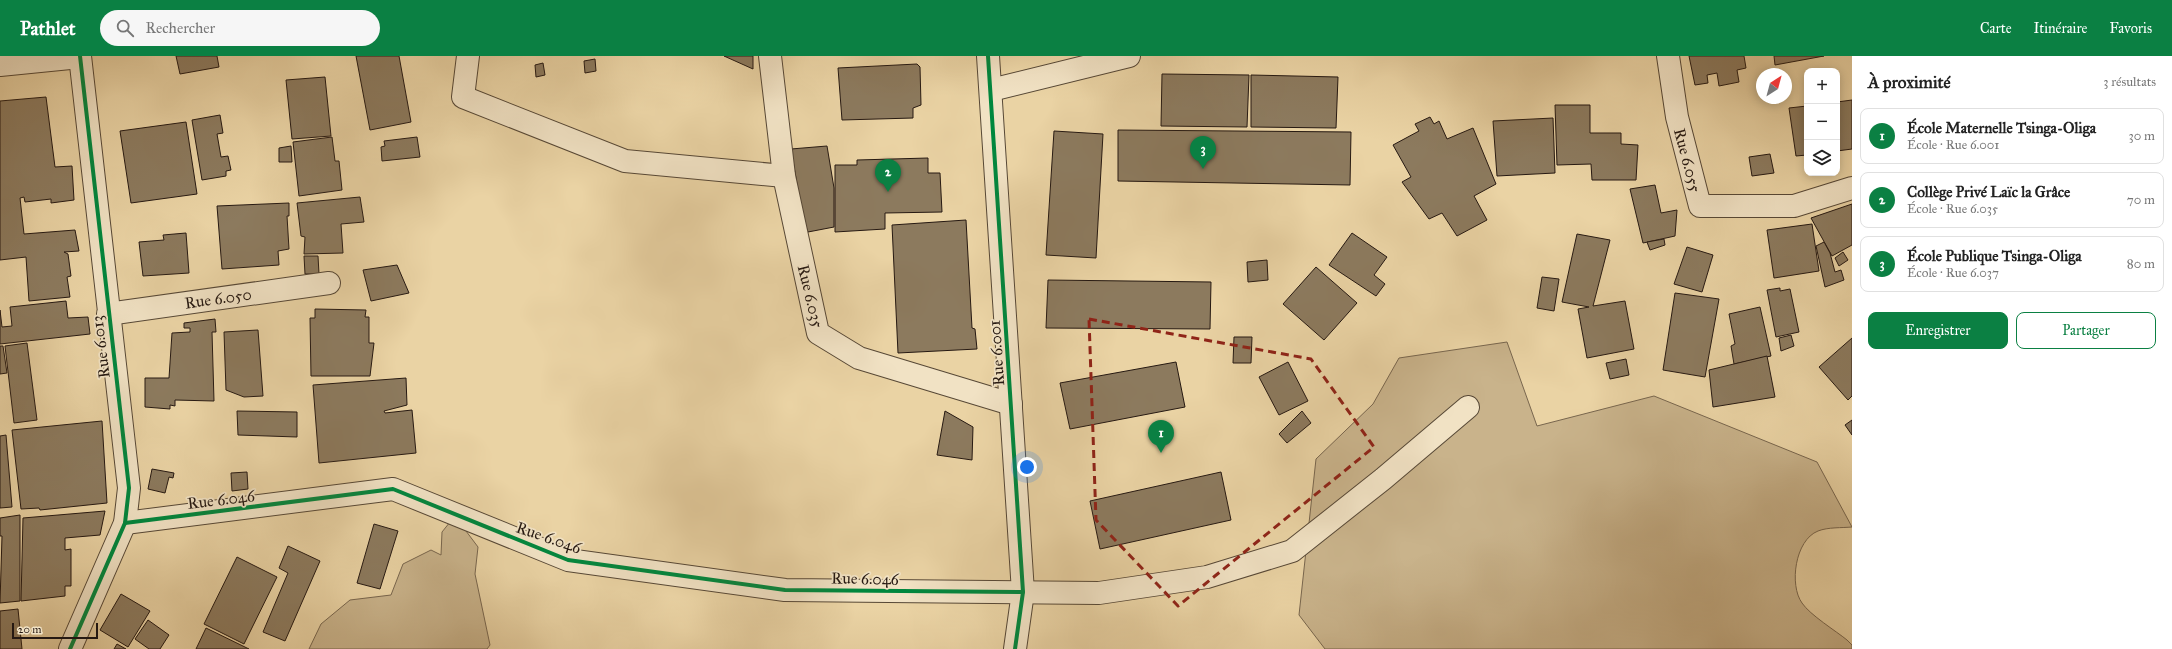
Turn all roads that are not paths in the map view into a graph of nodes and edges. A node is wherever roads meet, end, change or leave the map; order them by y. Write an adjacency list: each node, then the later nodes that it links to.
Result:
1 (80, 56): 7 (street); 12 (street, Rue 6.013)
2 (468, 56): 9 (street)
3 (770, 56): 9 (street, Rue 6.035)
4 (988, 56): 8 (street, Rue 6.001)
5 (1128, 56): 8 (street)
6 (1668, 56): 10 (street, Rue 6.055)
7 (0, 65)
8 (992, 90): 13 (street, Rue 6.001)
9 (784, 176): 13 (street, Rue 6.035)
10 (1852, 188)
11 (329, 282): 12 (street, Rue 6.050)
12 (108, 314): 15 (street, Rue 6.013)
13 (1011, 404): 16 (street, Rue 6.001)
14 (1468, 407): 16 (street, Rue 6.046)
15 (125, 523): 16 (street, Rue 6.046); 17 (street, Rue 6.013)
16 (1023, 592): 18 (street, Rue 6.001)
17 (70, 649)
18 (1016, 649)

